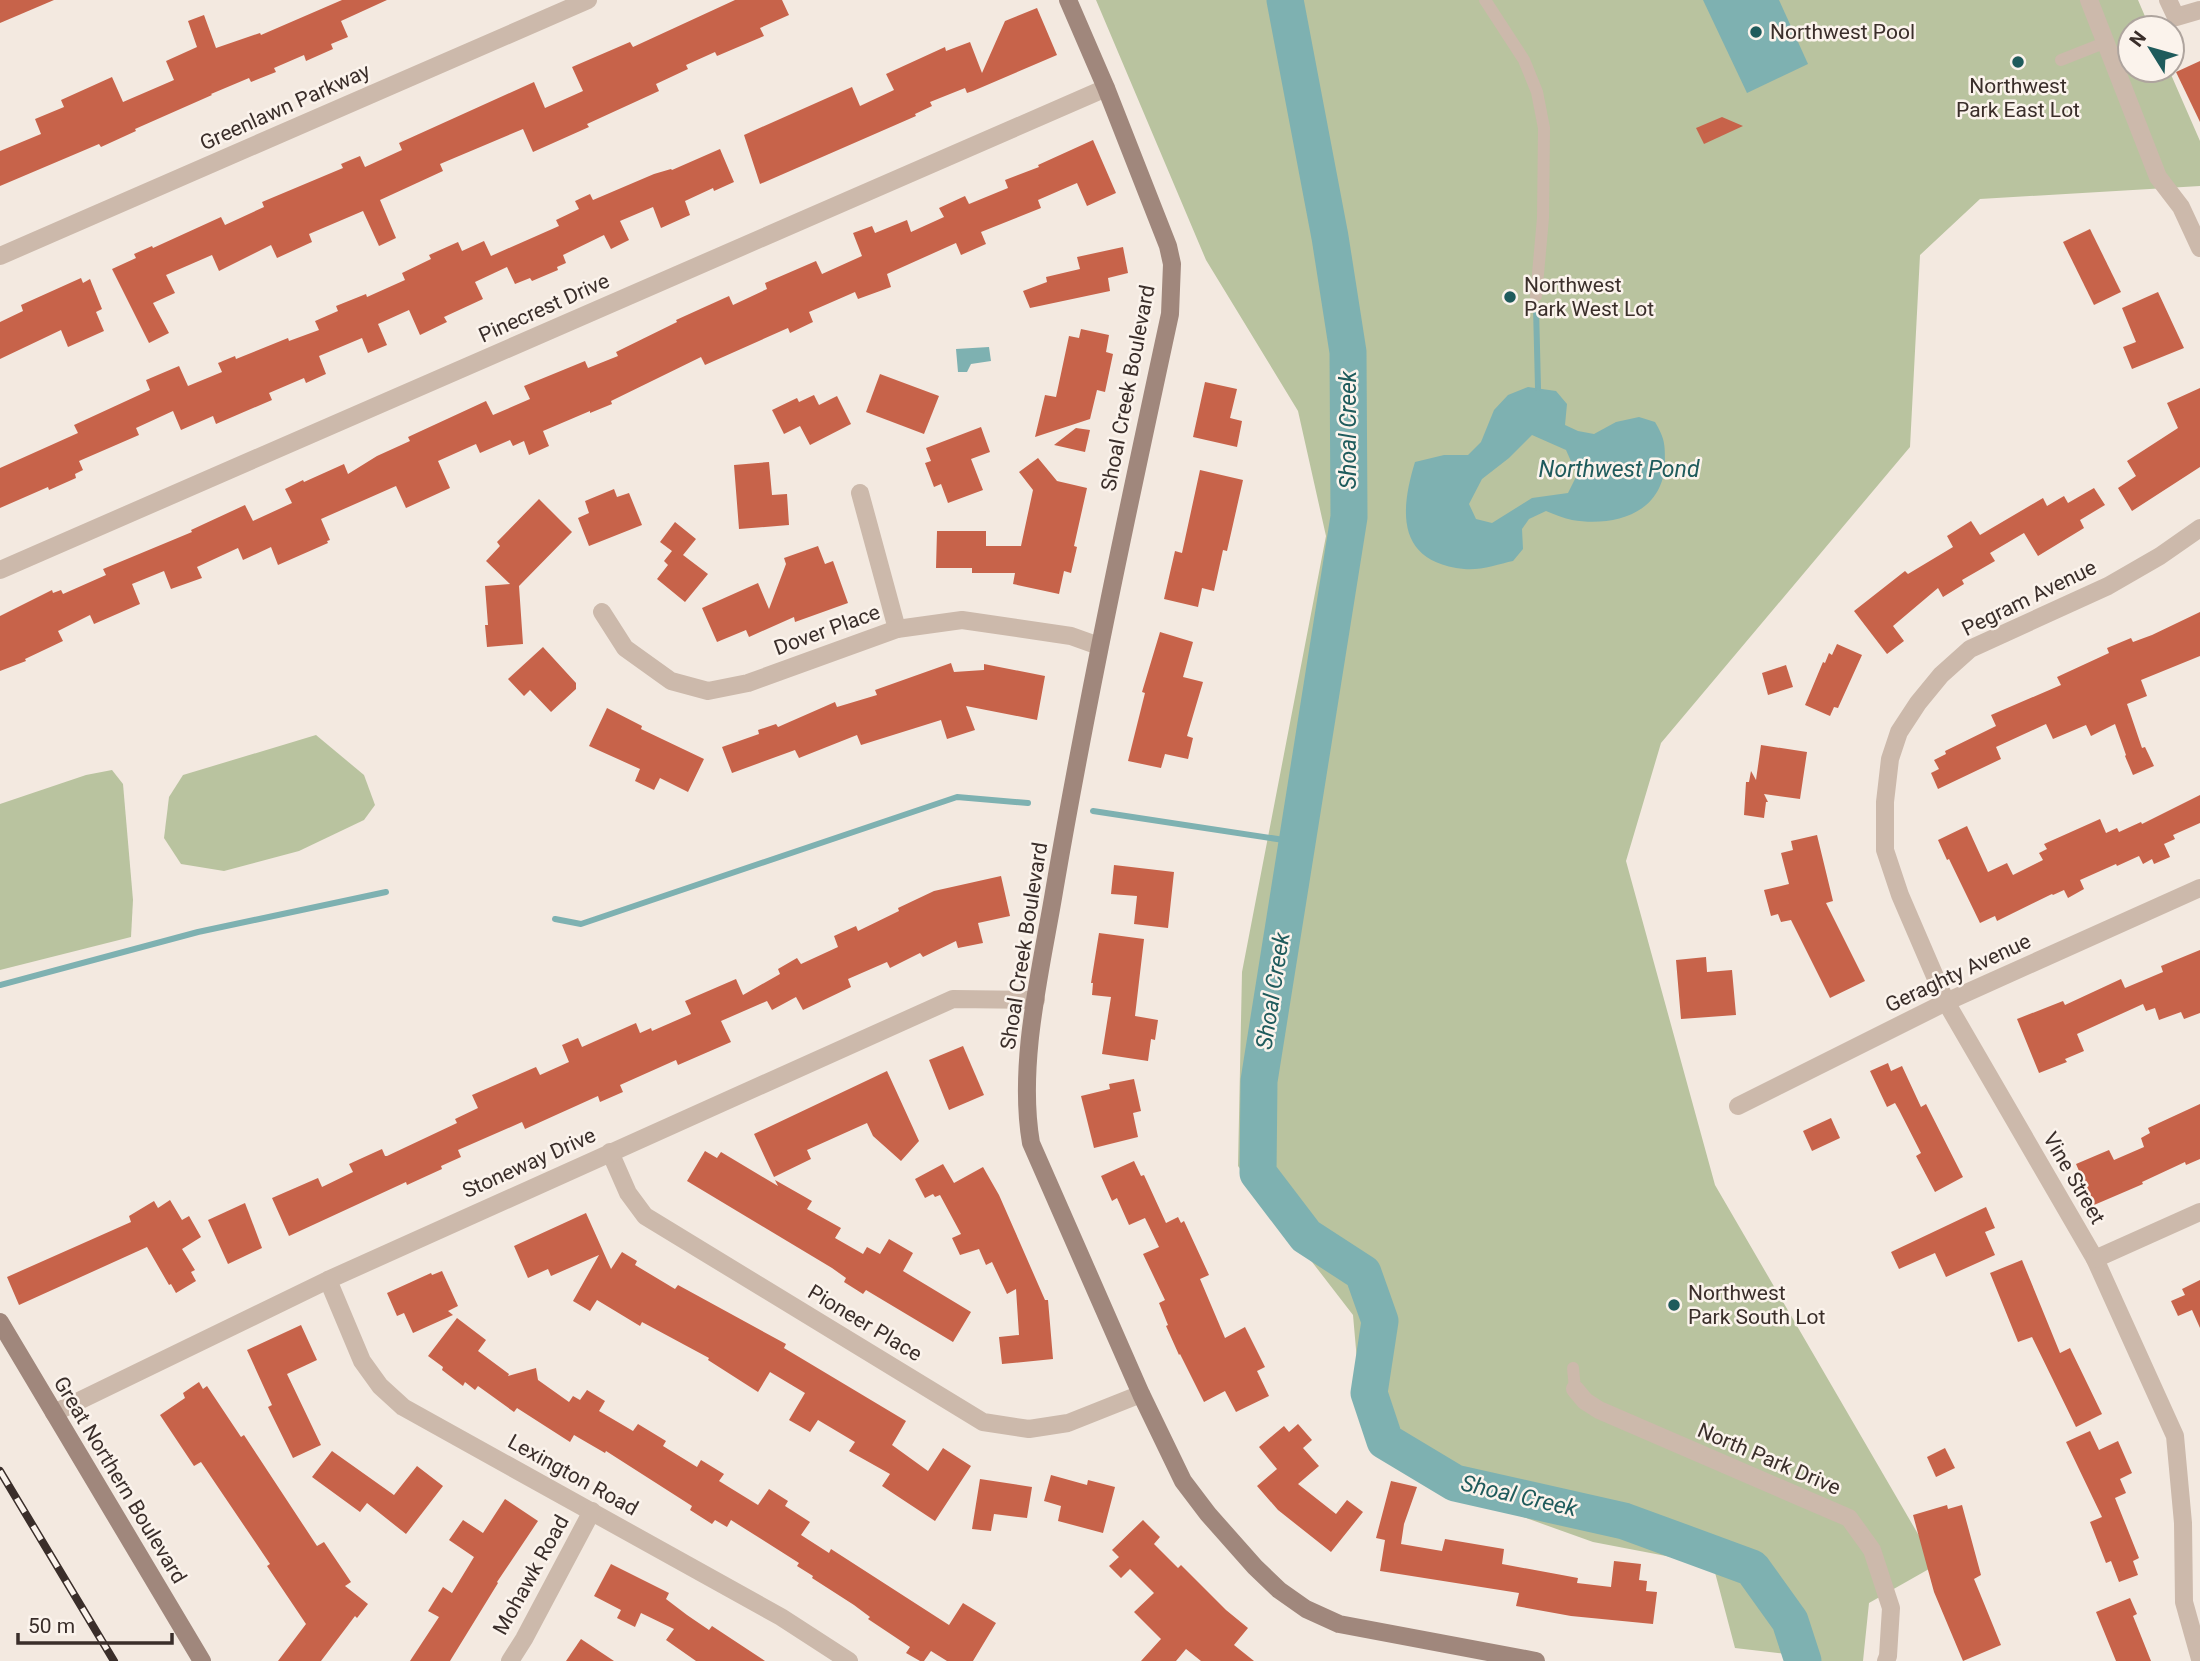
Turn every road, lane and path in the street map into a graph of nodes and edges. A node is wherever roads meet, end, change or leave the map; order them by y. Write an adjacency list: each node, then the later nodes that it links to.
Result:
1 (588, 0): 11 (street, Greenlawn Parkway)
2 (1068, 0): 9 (street, Shoal Creek Boulevard)
3 (1485, 0): 12 (lane)
4 (2089, 0): 7 (street)
5 (2168, 0): 6 (street)
6 (2200, 10)
7 (2105, 43): 8 (lane); 10 (street)
8 (2060, 60)
9 (1106, 88): 15 (street, Pinecrest Drive); 18 (street, Shoal Creek Boulevard)
10 (2200, 248)
11 (0, 256)
12 (1536, 296)
13 (860, 493): 17 (street)
14 (2200, 528): 19 (street, Pegram Avenue)
15 (0, 570)
16 (602, 612): 17 (street, Dover Place)
17 (897, 629): 18 (street, Dover Place)
18 (1099, 646): 21 (street, Shoal Creek Boulevard)
19 (1899, 732): 22 (street, Vine Street)
20 (2200, 888): 22 (street, Geraghty Avenue)
21 (1036, 1000): 24 (street, Stoneway Drive); 31 (street, Shoal Creek Boulevard)
22 (1947, 1002): 23 (street, Geraghty Avenue); 26 (street, Vine Street)
23 (1738, 1106)
24 (610, 1152): 27 (street, Stoneway Drive); 31 (street, Pioneer Place)
25 (2200, 1212): 26 (street)
26 (2095, 1259): 34 (street, Vine Street)
27 (328, 1280): 32 (street, Stoneway Drive); 33 (street, Lexington Road)
28 (0, 1322): 32 (street, Great Northern Boulevard)
29 (1573, 1368): 30 (lane)
30 (1575, 1389): 40 (street, North Park Drive)
31 (1141, 1394): 39 (street, Shoal Creek Boulevard)
32 (54, 1413): 36 (street, Great Northern Boulevard)
33 (592, 1511): 37 (street, Mohawk Road); 38 (street, Lexington Road)
34 (2192, 1523): 35 (street, Vine Street)
35 (2200, 1658)
36 (202, 1661)
37 (510, 1661)
38 (849, 1661)
39 (1536, 1661)
40 (1886, 1661)

